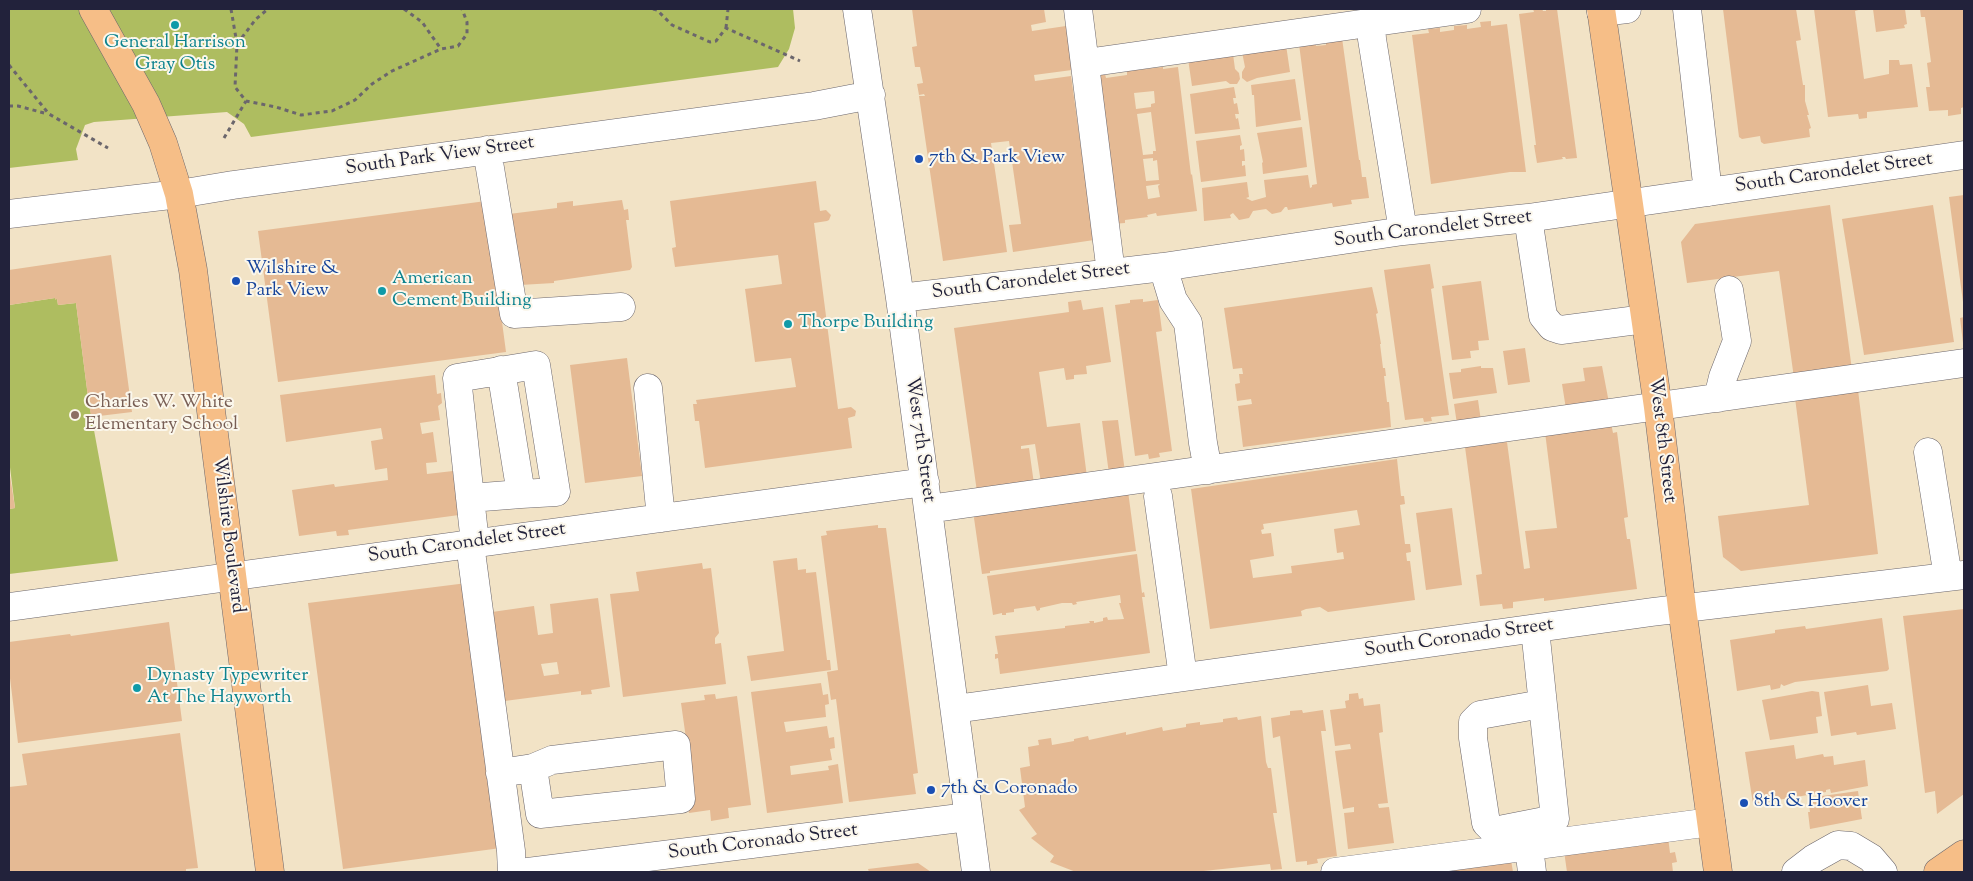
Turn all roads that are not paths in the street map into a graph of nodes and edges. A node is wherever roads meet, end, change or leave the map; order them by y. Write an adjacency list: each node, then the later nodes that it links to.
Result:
1 (94, 9): 13 (main road, Wilshire Boulevard)
2 (857, 9): 9 (street, West 7th Street)
3 (1078, 9): 8 (street)
4 (1467, 9): 7 (street)
5 (1687, 9): 12 (street)
6 (1610, 10): 14 (main road, West 8th Street)
7 (1371, 22): 8 (street); 17 (street)
8 (1086, 63): 19 (street)
9 (871, 95): 10 (street, South Park View Street); 21 (street, West 7th Street)
10 (487, 150): 13 (street, South Park View Street); 22 (street)
11 (1964, 156): 12 (street, South Carondelet Street)
12 (1708, 192): 14 (street, South Carondelet Street)
13 (179, 194): 15 (street, South Park View Street); 36 (main road, Wilshire Boulevard)
14 (1629, 203): 16 (street, South Carondelet Street); 23 (main road, West 8th Street)
15 (9, 214)
16 (1528, 218): 17 (street, South Carondelet Street); 23 (street)
17 (1403, 231): 18 (street, South Carondelet Street)
18 (1163, 267): 19 (street, South Carondelet Street); 29 (street)
19 (1111, 273): 21 (street, South Carondelet Street)
20 (1729, 290): 26 (street)
21 (900, 298): 30 (street, West 7th Street)
22 (621, 307)
23 (1646, 319): 27 (main road, West 8th Street)
24 (1964, 363): 26 (street)
25 (648, 388): 34 (street)
26 (1718, 398): 27 (street)
27 (1658, 407): 29 (street); 39 (main road, West 8th Street)
28 (1928, 452): 37 (street)
29 (1208, 470): 33 (street)
30 (925, 482): 33 (street, West 7th Street); 34 (street, South Carondelet Street)
31 (1158, 496): 41 (street)
32 (470, 498): 32 (street); 35 (street)
33 (928, 509): 43 (street, West 7th Street)
34 (661, 518): 35 (street, South Carondelet Street)
35 (472, 544): 36 (street, South Carondelet Street); 45 (street)
36 (233, 576): 38 (street, South Carondelet Street); 51 (main road, Wilshire Boulevard)
37 (1956, 576): 39 (street, South Coronado Street)
38 (9, 607)
39 (1682, 608): 40 (street, South Coronado Street); 47 (main road, West 8th Street)
40 (1536, 628): 41 (street, South Coronado Street); 42 (street)
41 (1182, 677): 43 (street, South Coronado Street)
42 (1542, 704): 42 (street)
43 (955, 709): 46 (street, West 7th Street)
44 (533, 768): 44 (street); 45 (street)
45 (500, 773): 52 (street)
46 (968, 817): 49 (street, South Coronado Street); 54 (street, West 7th Street)
47 (1711, 822): 50 (street); 56 (main road, West 8th Street)
48 (1964, 854): 59 (main road)
49 (717, 860): 53 (street, South Coronado Street)
50 (1531, 860): 55 (street)
51 (270, 872)
52 (512, 872)
53 (528, 872)
54 (976, 872)
55 (1335, 872)
56 (1718, 872)
57 (1796, 872): 58 (street)
58 (1883, 872)
59 (1938, 872)

